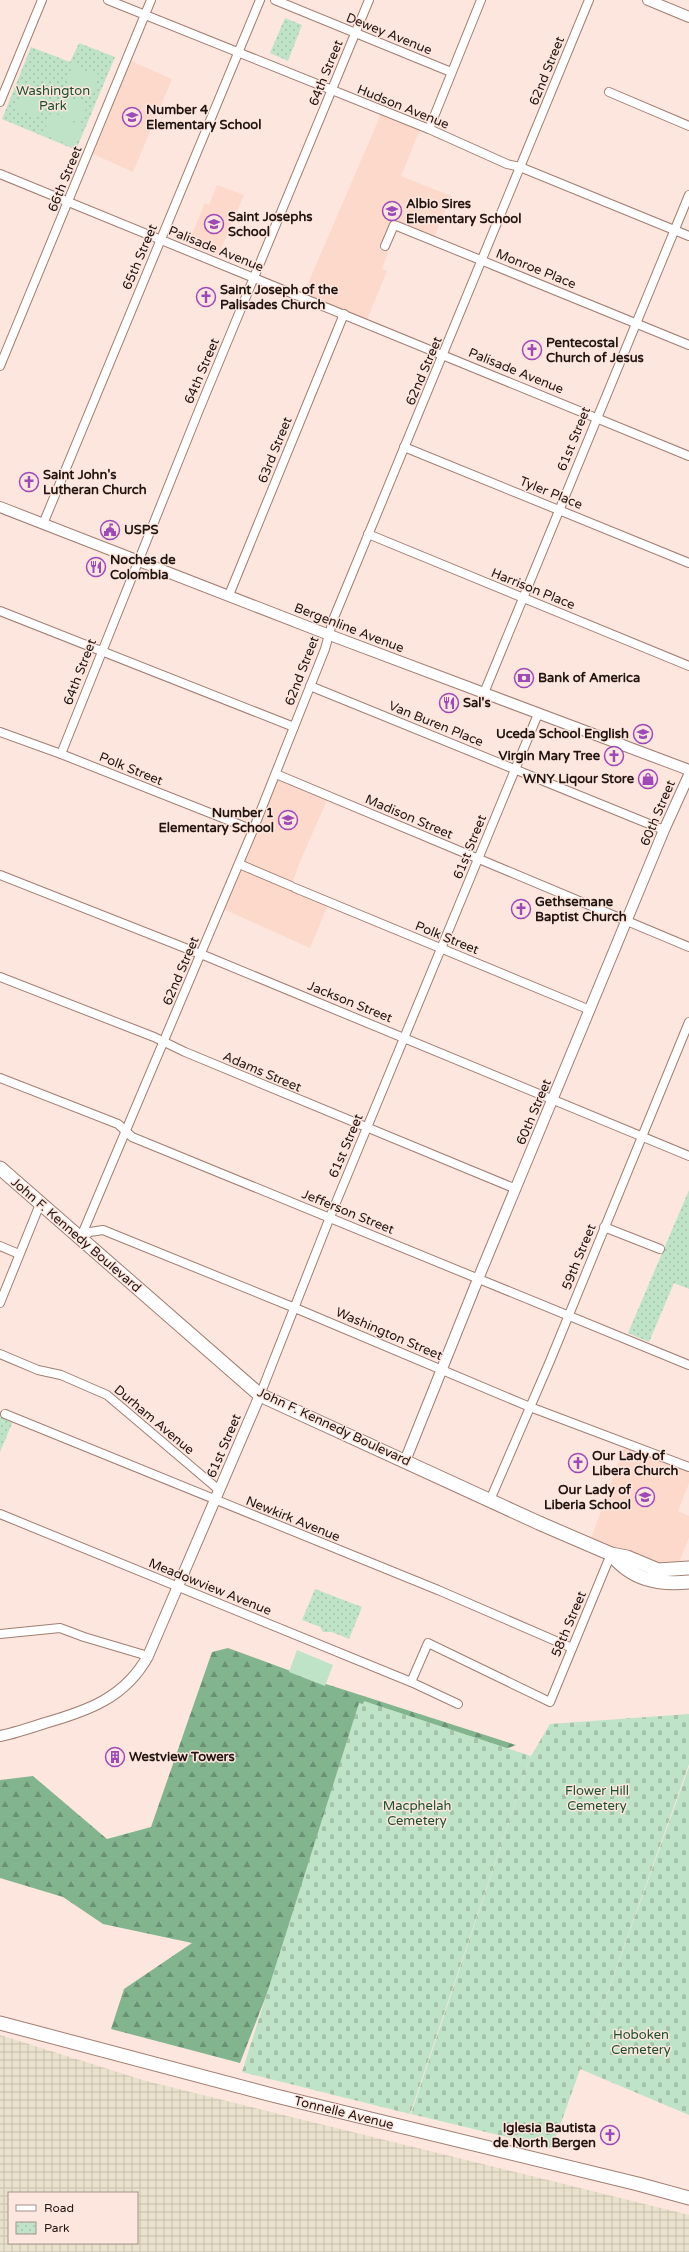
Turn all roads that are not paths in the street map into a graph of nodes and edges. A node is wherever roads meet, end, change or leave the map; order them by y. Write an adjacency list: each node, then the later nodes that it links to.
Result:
1 (42, 0): 17 (street)
2 (108, 0): 10 (street, Hudson Avenue)
3 (150, 0): 10 (street, 66th Street)
4 (260, 0): 13 (street, 65th Street)
5 (274, 0): 12 (street, Dewey Avenue)
6 (370, 0): 12 (street, 64th Street)
7 (481, 0): 14 (street)
8 (589, 0): 20 (street, 62nd Street)
9 (648, 0): 11 (street)
10 (145, 15): 13 (street, Hudson Avenue); 23 (street, 66th Street)
11 (689, 17)
12 (356, 32): 14 (street, Dewey Avenue); 15 (street, 64th Street)
13 (238, 53): 15 (street, Hudson Avenue); 26 (street, 65th Street)
14 (451, 72): 19 (street)
15 (332, 91): 19 (street, Hudson Avenue); 29 (street, 64th Street)
16 (609, 92): 18 (street)
17 (0, 102)
18 (689, 126)
19 (429, 130): 20 (street, Hudson Avenue)
20 (520, 167): 24 (street, Hudson Avenue); 28 (street, 62nd Street)
21 (0, 174): 23 (street, Palisade Avenue)
22 (689, 195): 24 (street, 61st Street)
23 (68, 202): 26 (street, Palisade Avenue); 34 (street, 66th Street)
24 (675, 230): 25 (street, Hudson Avenue); 31 (street, 61st Street)
25 (689, 236)
26 (160, 239): 29 (street, Palisade Avenue); 40 (street, 65th Street)
27 (385, 246): 28 (street, Monroe Place)
28 (482, 260): 31 (street, Monroe Place); 33 (street, 62nd Street)
29 (254, 278): 30 (street, Palisade Avenue); 42 (street, 64th Street)
30 (344, 314): 33 (street, Palisade Avenue); 44 (street, 63rd Street)
31 (636, 324): 32 (street, Monroe Place); 35 (street, 61st Street)
32 (689, 345)
33 (444, 355): 35 (street, Palisade Avenue); 36 (street, 62nd Street)
34 (0, 366)
35 (597, 418): 37 (street, Palisade Avenue); 39 (street, 61st Street)
36 (404, 447): 39 (street, Tyler Place); 41 (street, 62nd Street)
37 (689, 456)
38 (0, 508): 40 (street, Bergenline Avenue)
39 (560, 509): 43 (street, Tyler Place); 45 (street, 61st Street)
40 (43, 524): 42 (street, Bergenline Avenue)
41 (368, 534): 45 (street, Harrison Place); 47 (street, 62nd Street)
42 (138, 561): 44 (street, Bergenline Avenue); 48 (street, 64th Street)
43 (689, 563)
44 (230, 595): 47 (street, Bergenline Avenue)
45 (523, 598): 49 (street, Harrison Place); 51 (street, 61st Street)
46 (0, 611): 48 (street)
47 (329, 634): 50 (street, 62nd Street); 51 (street, Bergenline Avenue)
48 (101, 652): 53 (street); 55 (street, 64th Street)
49 (689, 666)
50 (310, 686): 53 (street, 62nd Street); 56 (street, Van Buren Place)
51 (484, 693): 52 (street, Bergenline Avenue)
52 (538, 714): 56 (street, 61st Street); 57 (street, Bergenline Avenue)
53 (294, 727): 58 (street, 62nd Street)
54 (0, 732): 55 (street, Polk Street)
55 (61, 754): 60 (street, Polk Street)
56 (516, 769): 61 (street, Van Buren Place); 62 (street, 61st Street)
57 (689, 770)
58 (276, 774): 60 (street, 62nd Street); 62 (street, Madison Street)
59 (689, 774): 61 (street, 60th Street)
60 (253, 830): 63 (street, 62nd Street)
61 (664, 830): 65 (street, 60th Street)
62 (479, 859): 65 (street, Madison Street); 67 (street, 61st Street)
63 (239, 864): 67 (street, Polk Street); 68 (street, 62nd Street)
64 (0, 875): 68 (street, Jackson Street)
65 (628, 921): 66 (street, Madison Street); 70 (street, 60th Street)
66 (689, 947)
67 (442, 949): 70 (street, Polk Street); 72 (street, 61st Street)
68 (201, 954): 72 (street, Jackson Street); 73 (street, 62nd Street)
69 (0, 976): 73 (street, Adams Street)
70 (590, 1010): 75 (street, 60th Street)
71 (689, 1022): 78 (street, 59th Street)
72 (405, 1038): 75 (street, Jackson Street); 76 (street, 61st Street)
73 (163, 1042): 76 (street, Adams Street); 77 (street, 62nd Street)
74 (0, 1078): 77 (street, Jefferson Street)
75 (553, 1100): 78 (street, Jackson Street); 81 (street, 60th Street)
76 (367, 1129): 81 (street, Adams Street); 83 (street, 61st Street)
77 (126, 1131): 83 (street, Jefferson Street); 85 (street, 62nd Street)
78 (642, 1137): 79 (street, Jackson Street); 84 (street, 59th Street)
79 (689, 1156)
80 (0, 1168): 82 (main road, John F. Kennedy Boulevard)
81 (516, 1189): 89 (street, 60th Street)
82 (40, 1204): 85 (main road, John F. Kennedy Boulevard); 88 (street)
83 (330, 1217): 89 (street, Jefferson Street); 91 (street, 61st Street)
84 (604, 1227): 87 (street); 92 (street, 59th Street)
85 (80, 1239): 91 (street, Washington Street); 96 (main road, John F. Kennedy Boulevard)
86 (0, 1246): 88 (street)
87 (660, 1249)
88 (19, 1254): 90 (street)
89 (478, 1279): 92 (street, Jefferson Street); 95 (street, 60th Street)
90 (0, 1303)
91 (295, 1308): 95 (street, Washington Street); 96 (street, 61st Street)
92 (568, 1316): 94 (street, Jefferson Street); 97 (street, 59th Street)
93 (0, 1354): 101 (street, Durham Avenue)
94 (689, 1365)
95 (442, 1369): 97 (street, Washington Street); 99 (street, 60th Street)
96 (260, 1395): 99 (main road, John F. Kennedy Boulevard); 101 (street, 61st Street)
97 (530, 1407): 100 (street, Washington Street); 103 (street, 59th Street)
98 (5, 1414): 102 (street, Newkirk Avenue)
99 (405, 1461): 103 (main road, John F. Kennedy Boulevard)
100 (689, 1467)
101 (219, 1490): 102 (street, 61st Street)
102 (214, 1500): 108 (street, 61st Street); 110 (street, Newkirk Avenue)
103 (490, 1500): 105 (main road, John F. Kennedy Boulevard)
104 (0, 1514): 108 (street, Meadowview Avenue)
105 (611, 1554): 106 (main road, John F. Kennedy Boulevard); 107 (main road, John F. Kennedy Boulevard); 110 (street, 58th Street)
106 (689, 1568)
107 (689, 1582)
108 (177, 1587): 111 (street, 61st Street); 112 (street, Meadowview Avenue)
109 (0, 1634): 111 (street)
110 (572, 1648): 112 (street, 58th Street)
111 (148, 1656): 114 (street, 61st Street)
112 (412, 1682): 113 (street, Meadowview Avenue)
113 (458, 1704)
114 (0, 1736)
115 (0, 2023): 116 (main road, Tonnelle Avenue)
116 (689, 2198)

